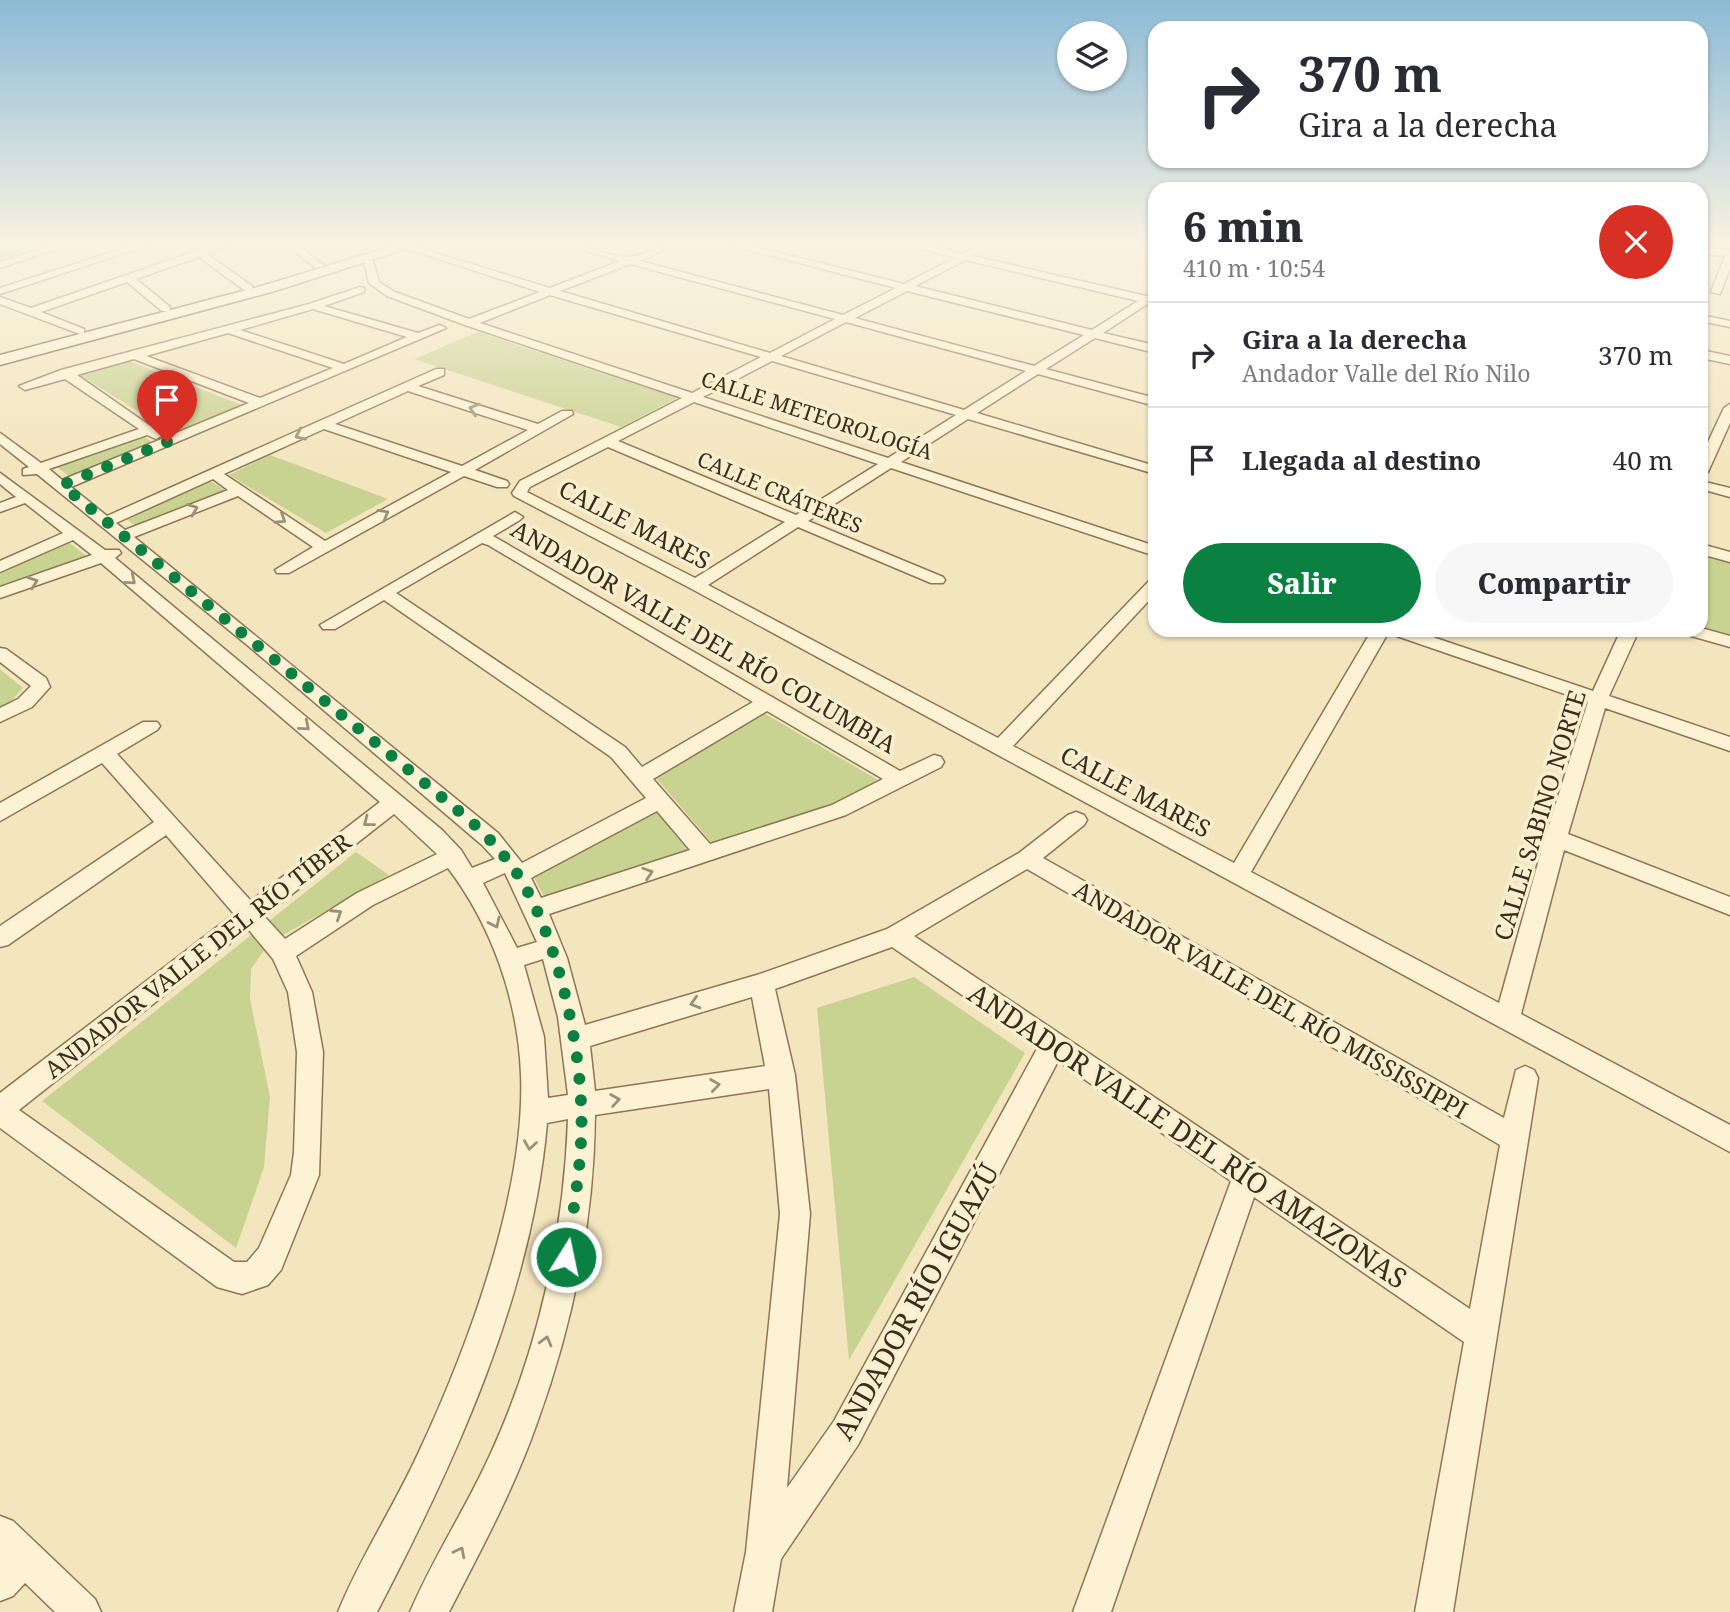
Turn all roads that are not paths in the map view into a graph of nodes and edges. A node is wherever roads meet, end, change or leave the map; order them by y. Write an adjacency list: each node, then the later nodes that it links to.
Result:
1 (46, 318): 17 (street)
2 (130, 318): 17 (street)
3 (155, 318): 25 (street)
4 (270, 318): 16 (street)
5 (354, 318): 19 (street)
6 (457, 318): 13 (street, CALLE METEOROLOGÍA)
7 (482, 318): 13 (street)
8 (640, 318): 24 (street)
9 (1031, 318): 18 (street)
10 (1120, 318): 18 (street)
11 (845, 319): 24 (street); 28 (street)
12 (1708, 319): 14 (street)
13 (469, 323): 33 (street, CALLE METEOROLOGÍA)
14 (1730, 324)
15 (440, 328): 19 (street)
16 (229, 330): 22 (street); 27 (street)
17 (80, 331): 21 (street)
18 (1093, 334): 20 (street); 28 (street)
19 (418, 337): 27 (street)
20 (1148, 347)
21 (0, 353)
22 (132, 355): 30 (street); 35 (street)
23 (1708, 355): 26 (street)
24 (772, 357): 33 (street); 38 (street)
25 (0, 359)
26 (1730, 360)
27 (345, 368): 35 (street)
28 (1035, 370): 34 (street); 38 (street)
29 (440, 372): 32 (street)
30 (65, 373): 31 (street); 41 (street)
31 (25, 386)
32 (407, 387): 39 (street); 40 (street, one-way to 32)
33 (694, 398): 45 (street); 47 (street, CALLE METEOROLOGÍA)
34 (1148, 400)
35 (262, 402): 44 (street)
36 (1730, 408): 42 (street)
37 (567, 414): 40 (street)
38 (965, 414): 47 (street); 49 (street)
39 (323, 425): 50 (street, CALLE MARES); 51 (street, one-way to 51)
40 (539, 429): 50 (street)
41 (149, 430): 44 (street); 48 (street)
42 (1724, 434): 46 (street)
43 (0, 436): 48 (street)
44 (167, 442): 52 (street)
45 (607, 442): 53 (street); 60 (street, CALLE CRÁTERES)
46 (1708, 460)
47 (889, 462): 60 (street); 65 (street, CALLE METEOROLOGÍA)
48 (38, 468): 52 (street); 55 (street)
49 (1148, 468)
50 (462, 471): 53 (street, CALLE MARES); 64 (street, one-way to 50)
51 (214, 474): 56 (street); 59 (street)
52 (62, 485): 59 (street)
53 (511, 487): 72 (street, CALLE MARES)
54 (1708, 487): 57 (street)
55 (7, 490): 61 (street)
56 (239, 491): 63 (street, one-way to 56); 64 (street, one-way to 64)
57 (1730, 493)
58 (516, 517): 62 (street)
59 (107, 522): 63 (street)
60 (795, 522): 71 (street, CALLE CRÁTERES); 72 (street)
61 (74, 534): 67 (street); 69 (street)
62 (482, 537): 75 (street); 86 (street, ANDADOR VALLE DEL RÍO COLUMBIA)
63 (129, 541): 67 (street); 81 (street)
64 (324, 547): 70 (street)
65 (1148, 549)
66 (1708, 551): 68 (street)
67 (104, 557): 74 (street, one-way to 67); 84 (street, one-way to 84)
68 (1730, 557)
69 (0, 567)
70 (283, 570)
71 (937, 580)
72 (696, 585): 90 (street, CALLE MARES)
73 (1148, 591): 90 (street)
74 (0, 593)
75 (384, 593): 76 (street); 93 (street)
76 (329, 625)
77 (1708, 635): 82 (street)
78 (1377, 637): 105 (street)
79 (1416, 637): 85 (street)
80 (1627, 637): 85 (street, CALLE SABINO NORTE)
81 (252, 640): 84 (street); 104 (street)
82 (1730, 642)
83 (0, 653): 87 (street)
84 (220, 655): 96 (street, one-way to 96)
85 (1599, 698): 89 (street); 100 (street, CALLE SABINO NORTE)
86 (768, 702): 93 (street); 94 (street, ANDADOR VALLE DEL RÍO COLUMBIA)
87 (0, 716)
88 (150, 726): 91 (street)
89 (1730, 744)
90 (1000, 748): 105 (street, CALLE MARES)
91 (104, 752): 97 (street); 99 (street)
92 (934, 762): 94 (street)
93 (640, 777): 95 (street)
94 (900, 780): 101 (street)
95 (659, 800): 101 (street); 104 (street)
96 (395, 802): 102 (street); 109 (street, ANDADOR VALLE DEL RÍO TÍBER, one-way to 109)
97 (0, 813)
98 (1076, 820): 103 (street)
99 (168, 823): 109 (street); 111 (street)
100 (1556, 838): 107 (street); 116 (street, CALLE SABINO NORTE)
101 (706, 854): 108 (street, one-way to 101)
102 (453, 856): 106 (street); 113 (street, one-way to 102)
103 (1027, 859): 110 (street); 124 (street, ANDADOR VALLE DEL RÍO MISSISSIPPI)
104 (514, 869): 106 (street); 108 (street)
105 (1238, 875): 116 (street, CALLE MARES)
106 (470, 880): 114 (street, one-way to 114)
107 (1730, 906)
108 (535, 909): 112 (street)
109 (250, 915): 113 (street); 122 (street, ANDADOR VALLE DEL RÍO TÍBER)
110 (895, 936): 115 (street); 118 (street, ANDADOR VALLE DEL RÍO AMAZONAS)
111 (0, 938)
112 (550, 947): 114 (street); 117 (street)
113 (283, 954): 122 (street)
114 (509, 960): 123 (street)
115 (761, 984): 117 (street, one-way to 117); 119 (street)
116 (1507, 1019): 125 (street, CALLE MARES)
117 (574, 1040): 121 (street)
118 (1054, 1044): 126 (street, ANDADOR VALLE DEL RÍO AMAZONAS); 129 (street, ANDADOR RÍO IGUAZÚ)
119 (782, 1075): 121 (street, one-way to 119); 129 (street)
120 (1525, 1078): 124 (street)
121 (582, 1105): 123 (street); 133 (street, one-way to 121)
122 (0, 1110)
123 (534, 1112): 132 (street, one-way to 132)
124 (1515, 1139): 127 (street)
125 (1730, 1139)
126 (1247, 1175): 127 (street, ANDADOR VALLE DEL RÍO AMAZONAS); 135 (street)
127 (1482, 1335): 136 (street)
128 (13, 1546): 130 (street); 131 (street)
129 (764, 1552): 134 (street)
130 (0, 1583)
131 (82, 1612)
132 (357, 1612)
133 (429, 1612)
134 (753, 1612)
135 (1092, 1612)
136 (1434, 1612)

